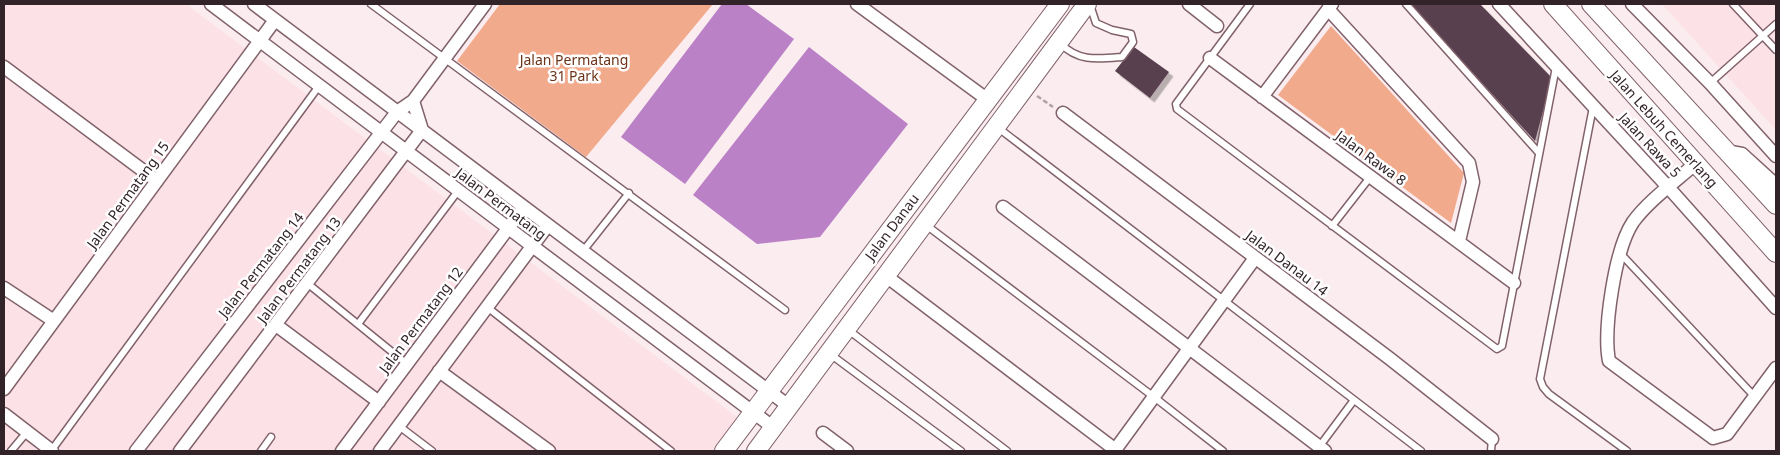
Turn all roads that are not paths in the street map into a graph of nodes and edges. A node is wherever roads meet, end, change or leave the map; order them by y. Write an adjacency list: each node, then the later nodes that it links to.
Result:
1 (211, 4): 21 (street, Jalan Permatang)
2 (254, 4): 17 (street, Jalan Permatang)
3 (372, 4): 25 (lane)
4 (485, 4): 25 (street, Jalan Permatang 14)
5 (857, 4): 31 (street)
6 (1060, 4): 31 (street, Jalan Danau)
7 (1088, 4): 22 (street, Jalan Danau); 22 (lane)
8 (1189, 4): 19 (street)
9 (1250, 4): 24 (lane)
10 (1406, 4): 41 (lane)
11 (1499, 4): 27 (street, Jalan Rawa 5)
12 (1553, 4): 43 (street, Jalan Lebuh Cemerlang)
13 (1591, 4): 39 (street)
14 (1632, 4): 28 (street)
15 (1733, 4): 20 (lane)
16 (1330, 6): 30 (street); 57 (street)
17 (275, 20): 21 (street, Jalan Permatang 15); 34 (street, Jalan Permatang)
18 (1776, 24): 20 (lane)
19 (1217, 26)
20 (1763, 36): 23 (lane); 28 (lane)
21 (260, 41): 29 (street, Jalan Permatang); 45 (street, Jalan Permatang 15)
22 (1059, 42): 36 (street, Jalan Danau)
23 (1776, 50)
24 (1210, 58): 30 (street, Jalan Rawa 8); 55 (lane)
25 (444, 59): 32 (street, Jalan Permatang 14); 49 (lane)
26 (4, 67): 45 (street)
27 (1556, 67): 33 (street, Jalan Rawa 5); 41 (lane)
28 (1710, 82): 42 (street)
29 (320, 86): 38 (street, Jalan Permatang); 98 (lane)
30 (1262, 96): 44 (street, Jalan Rawa 8)
31 (988, 100): 81 (street, Jalan Danau)
32 (413, 101): 34 (street, Jalan Permatang 14); 37 (street)
33 (1594, 106): 48 (street, Jalan Rawa 5); 114 (lane)
34 (397, 112): 37 (street, Jalan Permatang); 38 (street, Jalan Permatang 14)
35 (1063, 113): 62 (street, Jalan Danau 14)
36 (997, 126): 53 (street, Jalan Danau); 67 (lane)
37 (422, 130): 40 (street, Jalan Permatang 13); 51 (street, Jalan Permatang)
38 (382, 133): 40 (street, Jalan Permatang); 99 (street, Jalan Permatang 14)
39 (1725, 151): 46 (street); 50 (street)
40 (407, 152): 47 (street, Jalan Permatang); 64 (street, Jalan Permatang 13)
41 (1539, 153): 65 (lane)
42 (1776, 156)
43 (1696, 164): 48 (street); 61 (street, Jalan Lebuh Cemerlang)
44 (1370, 176): 55 (lane); 57 (street, Jalan Rawa 8)
45 (157, 181): 71 (street, Jalan Permatang 15)
46 (1776, 185)
47 (458, 190): 56 (street, Jalan Permatang); 72 (lane)
48 (1664, 191): 60 (street); 69 (street, Jalan Rawa 5)
49 (629, 193): 59 (lane); 70 (lane)
50 (1776, 205)
51 (524, 207): 54 (street, Jalan Permatang); 56 (street, Jalan Permatang 12)
52 (1003, 207): 75 (street)
53 (924, 224): 63 (street, Jalan Danau); 83 (lane)
54 (548, 225): 58 (street); 59 (street, Jalan Permatang)
55 (1332, 226): 65 (lane)
56 (508, 228): 58 (street, Jalan Permatang); 77 (street, Jalan Permatang 12)
57 (1459, 241): 65 (street, Jalan Rawa 8)
58 (532, 246): 68 (street); 87 (street, Jalan Permatang)
59 (583, 251): 81 (street, Jalan Permatang)
60 (1620, 252): 82 (lane); 82 (street)
61 (1776, 253)
62 (1256, 258): 67 (street); 94 (street, Jalan Danau 14)
63 (886, 276): 74 (street, Jalan Danau); 96 (street)
64 (307, 283): 72 (lane); 73 (street, Jalan Permatang 13)
65 (1514, 283)
66 (4, 288): 71 (street)
67 (1226, 301): 75 (street); 84 (lane)
68 (487, 307): 79 (street); 106 (lane)
69 (1776, 308)
70 (785, 310)
71 (54, 321): 80 (street, Jalan Permatang 15)
72 (358, 324): 77 (lane)
73 (276, 325): 85 (street); 100 (street, Jalan Permatang 13)
74 (847, 329): 76 (street, Jalan Danau); 111 (lane)
75 (1191, 348): 83 (street); 95 (street)
76 (829, 353): 86 (street, Jalan Danau); 110 (lane)
77 (407, 364): 85 (street, Jalan Permatang 12)
78 (1776, 368): 82 (street)
79 (440, 371): 89 (street); 105 (street)
80 (4, 389)
81 (769, 392): 86 (street, Jalan Permatang); 87 (street, Jalan Danau)
82 (1754, 396)
83 (1154, 397): 96 (street); 112 (lane)
84 (1354, 400): 95 (lane); 113 (lane)
85 (379, 402): 102 (street, Jalan Permatang 12)
86 (790, 407): 90 (street, Jalan Danau)
87 (753, 413): 90 (street, Jalan Permatang); 107 (street, Jalan Danau)
88 (4, 414): 91 (street)
89 (399, 426): 103 (street); 104 (lane)
90 (774, 428): 108 (street, Jalan Danau)
91 (27, 432): 97 (lane); 98 (street)
92 (823, 433): 109 (street)
93 (271, 437): 101 (lane)
94 (1492, 445)
95 (1322, 449)
96 (1116, 450)
97 (11, 451)
98 (51, 451)
99 (136, 451)
100 (180, 451)
101 (261, 451)
102 (342, 451)
103 (380, 451)
104 (432, 451)
105 (549, 451)
106 (671, 451)
107 (724, 451)
108 (756, 451)
109 (847, 451)
110 (961, 451)
111 (1007, 451)
112 (1223, 451)
113 (1421, 451)
114 (1627, 451)

